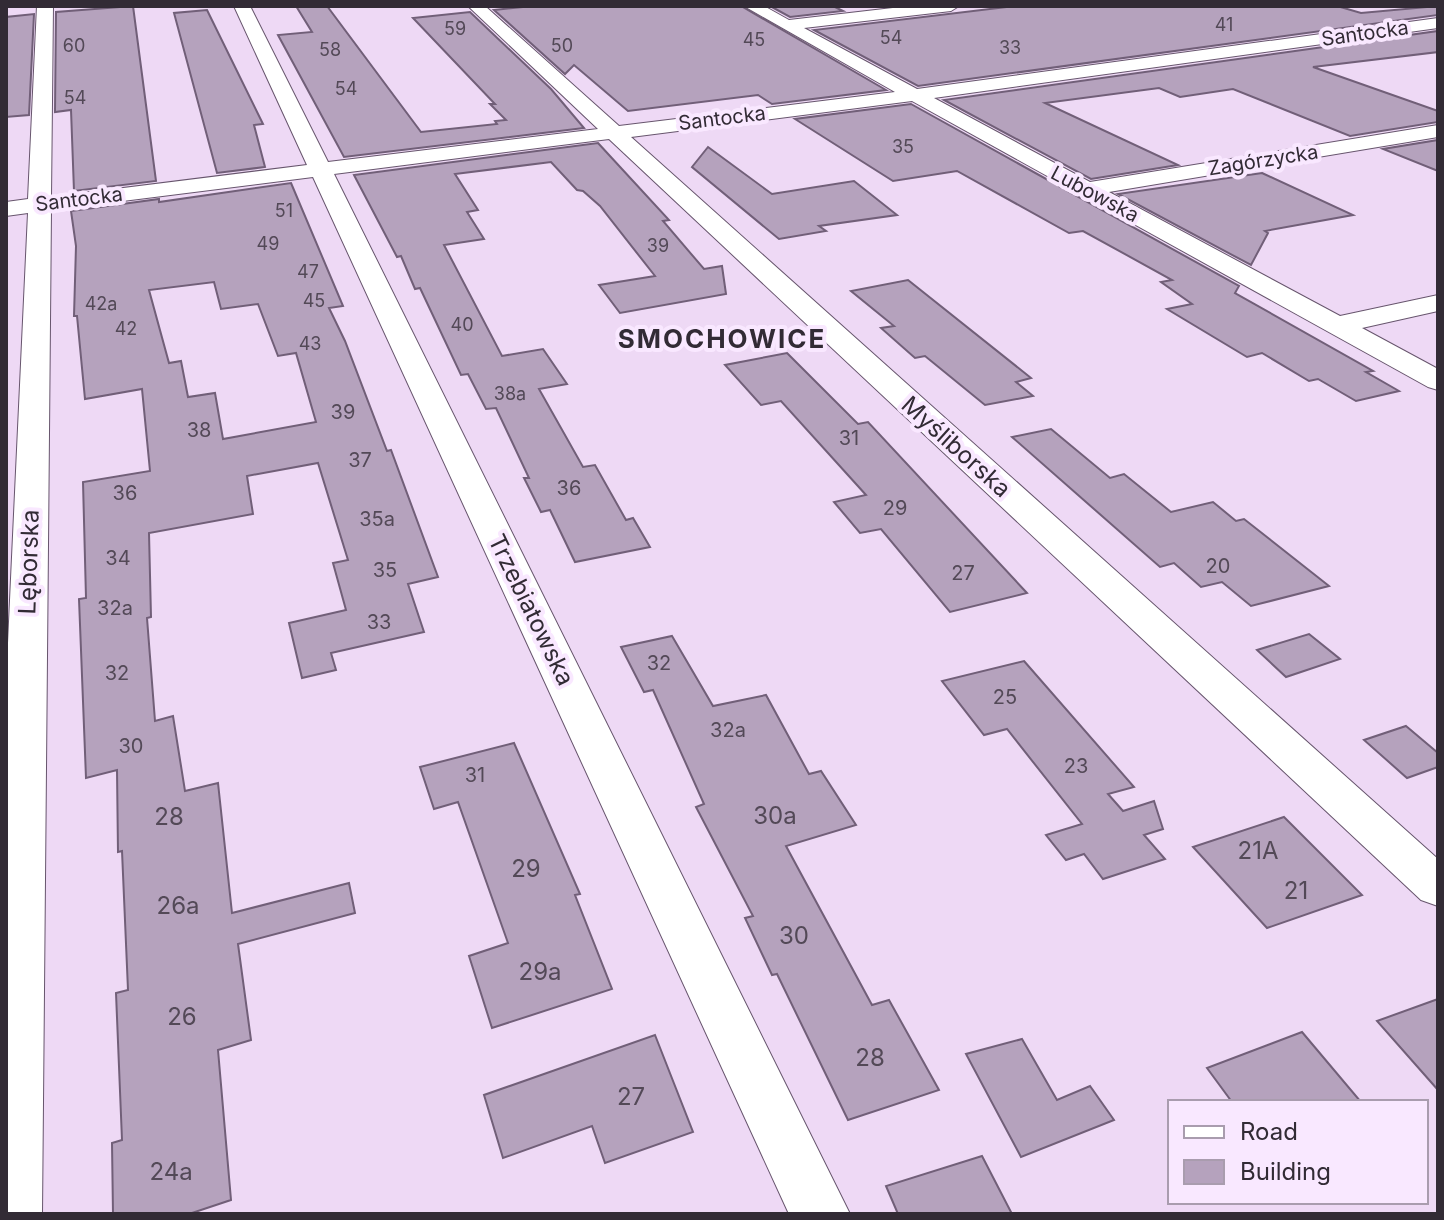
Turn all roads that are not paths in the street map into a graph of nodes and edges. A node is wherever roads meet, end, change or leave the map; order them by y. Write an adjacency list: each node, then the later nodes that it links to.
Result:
1 (45, 6): 13 (street, Lęborska)
2 (242, 6): 11 (street, Trzebiatowska)
3 (476, 6): 10 (street, Myśliborska)
4 (752, 6): 7 (street, Lubowska)
5 (951, 6): 7 (street)
6 (1438, 23): 8 (street, Santocka)
7 (786, 25): 8 (street, Lubowska)
8 (914, 95): 10 (street, Santocka); 12 (street, Lubowska)
9 (1438, 131): 12 (street, Zagórzycka)
10 (612, 132): 11 (street, Santocka); 17 (street, Myśliborska)
11 (319, 169): 13 (street, Santocka); 19 (street, Trzebiatowska)
12 (1087, 189): 15 (street, Lubowska)
13 (22, 206): 18 (street, Lęborska)
14 (1438, 303): 15 (street)
15 (1338, 325): 16 (street, Lubowska)
16 (1438, 381)
17 (1427, 864)
18 (12, 1214)
19 (820, 1214)

